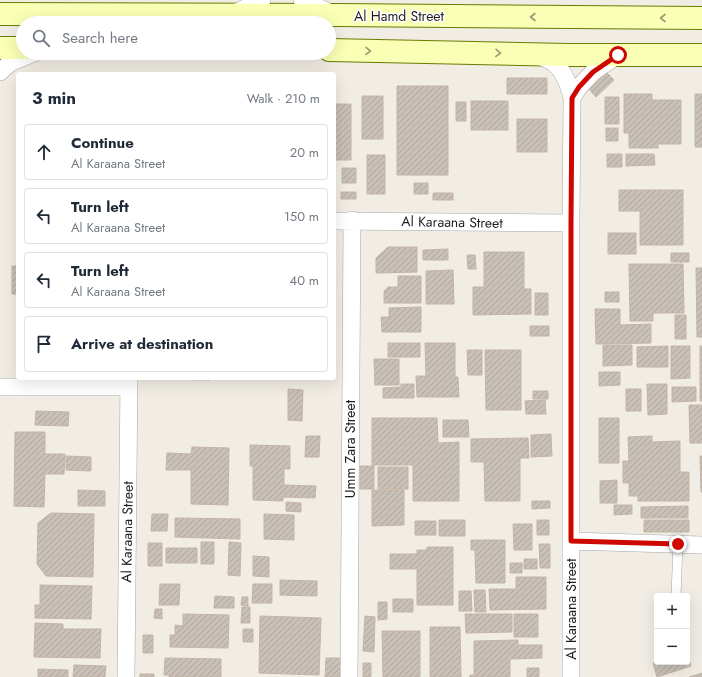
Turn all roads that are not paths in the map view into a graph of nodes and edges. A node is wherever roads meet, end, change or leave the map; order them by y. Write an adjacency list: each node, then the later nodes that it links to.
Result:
1 (262, 0): 4 (street)
2 (302, 0): 5 (street)
3 (0, 14): 4 (street, Al Hamd Street)
4 (230, 15): 5 (street, Al Hamd Street)
5 (336, 16): 6 (street, Al Hamd Street, one-way to 5)
6 (702, 18)
7 (0, 48): 8 (street)
8 (16, 48)
9 (336, 50): 10 (street, one-way to 10)
10 (535, 54): 11 (street); 15 (street, Al Karaana Street)
11 (618, 55): 12 (street); 15 (street)
12 (702, 55)
13 (19, 60): 14 (street)
14 (0, 72)
15 (572, 98): 18 (street, Al Karaana Street)
16 (352, 220): 17 (street, Al Karaana Street); 18 (street, Al Karaana Street); 26 (street, Umm Zara Street)
17 (336, 221)
18 (571, 223): 21 (street, Al Karaana Street)
19 (129, 382): 20 (street, Al Karaana Street); 25 (street, Al Karaana Street)
20 (0, 387)
21 (571, 541): 22 (street, Al Karaana Street); 27 (street, Al Karaana Street)
22 (678, 544): 23 (street, Al Karaana Street); 24 (lane)
23 (702, 545)
24 (676, 593)
25 (126, 677)
26 (349, 677)
27 (571, 677)

